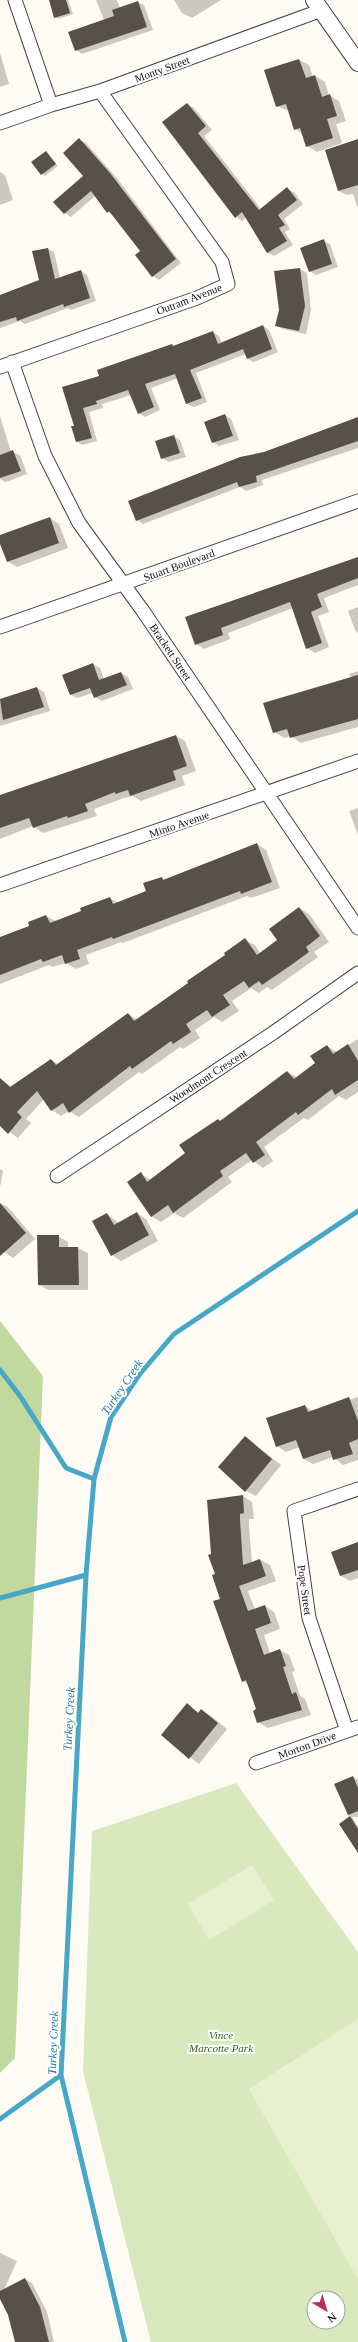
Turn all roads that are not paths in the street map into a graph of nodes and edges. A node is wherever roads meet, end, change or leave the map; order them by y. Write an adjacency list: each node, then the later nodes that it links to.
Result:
1 (15, 0): 5 (street)
2 (318, 5): 3 (street); 4 (street, Monty Street)
3 (358, 63)
4 (100, 91): 5 (street, Monty Street); 7 (street, Outram Avenue)
5 (51, 105): 6 (street, Monty Street)
6 (0, 123)
7 (6, 364): 9 (street, Brackett Street)
8 (358, 501): 9 (street, Stuart Boulevard)
9 (124, 584): 10 (street, Stuart Boulevard); 12 (street, Brackett Street)
10 (0, 627)
11 (358, 761): 12 (street, Minto Avenue)
12 (266, 794): 13 (street, Minto Avenue); 14 (street, Brackett Street)
13 (0, 885)
14 (358, 928)
15 (358, 972): 16 (street, Woodmont Crescent)
16 (57, 1176)
17 (358, 1489): 18 (street, Pope Street)
18 (352, 1729): 19 (street, Morton Drive)
19 (256, 1763)

